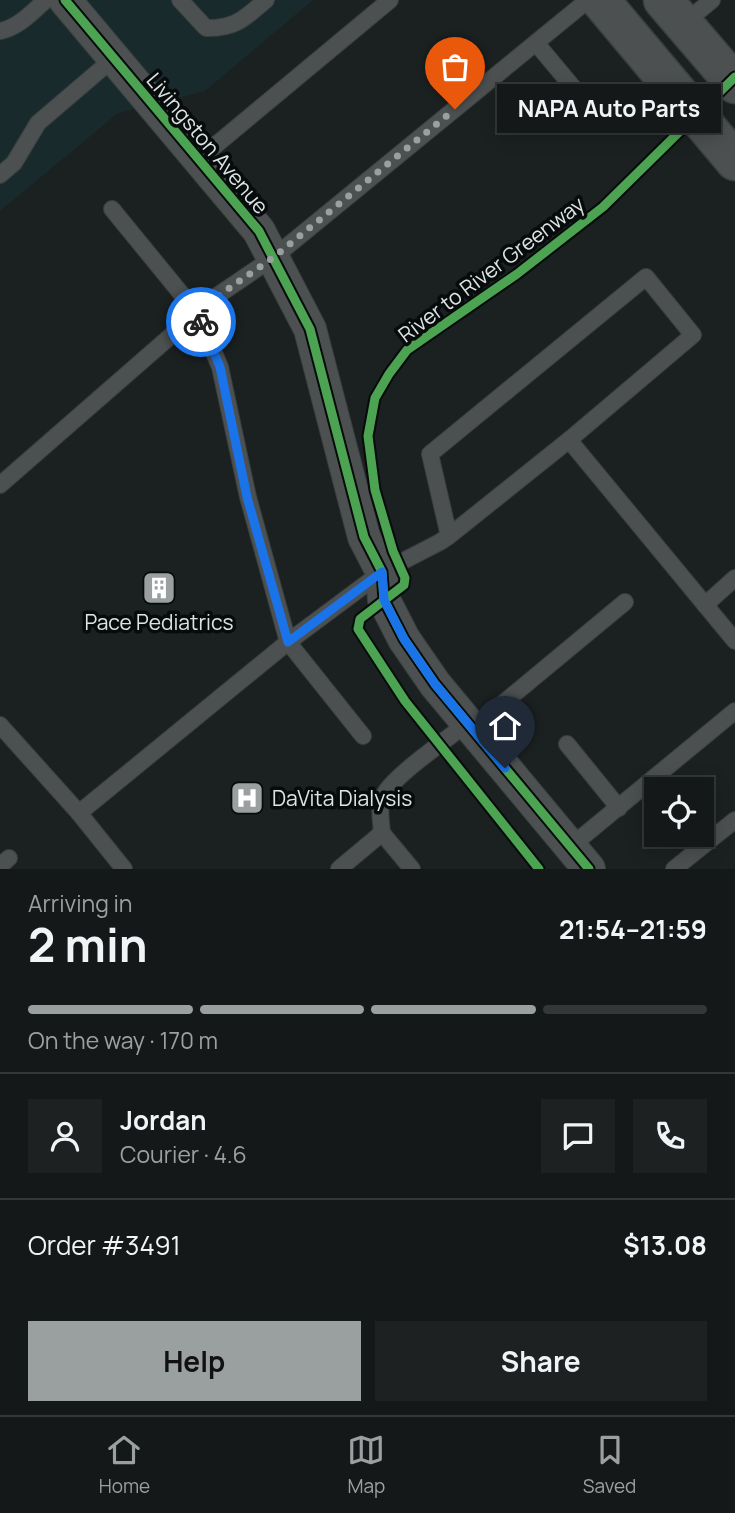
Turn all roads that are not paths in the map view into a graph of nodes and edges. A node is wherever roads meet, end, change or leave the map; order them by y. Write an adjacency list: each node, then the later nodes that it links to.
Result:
1 (46, 0): 9 (lane)
2 (65, 0): 11 (street, Livingston Avenue)
3 (180, 0): 4 (lane)
4 (266, 0)
5 (390, 0): 14 (lane)
6 (588, 0): 10 (lane)
7 (600, 0): 15 (main road)
8 (686, 8): 12 (main road)
9 (0, 31)
10 (536, 43): 13 (lane); 18 (lane)
11 (114, 58): 14 (street, Livingston Avenue); 16 (lane)
12 (735, 85)
13 (602, 122)
14 (199, 159): 18 (street, Livingston Avenue)
15 (735, 161)
16 (0, 175)
17 (112, 209): 19 (lane)
18 (274, 257): 19 (lane); 23 (street, Livingston Avenue)
19 (197, 313): 21 (lane); 28 (lane)
20 (569, 440): 22 (lane); 22 (lane); 26 (lane)
21 (0, 485)
22 (449, 536): 23 (lane)
23 (382, 572): 28 (lane); 31 (street, Livingston Avenue)
24 (735, 578): 26 (lane)
25 (625, 602): 31 (lane)
26 (705, 605): 27 (lane)
27 (735, 641)
28 (288, 642): 32 (lane); 35 (lane)
29 (735, 711): 34 (lane)
30 (0, 725): 35 (lane)
31 (470, 726): 37 (lane); 38 (street, Livingston Avenue)
32 (363, 736)
33 (567, 744): 34 (lane)
34 (619, 808): 38 (lane)
35 (79, 813): 39 (lane)
36 (735, 820): 42 (lane)
37 (382, 834): 40 (lane); 41 (lane)
38 (579, 858)
39 (124, 869)
40 (339, 869)
41 (412, 869)
42 (674, 869)

